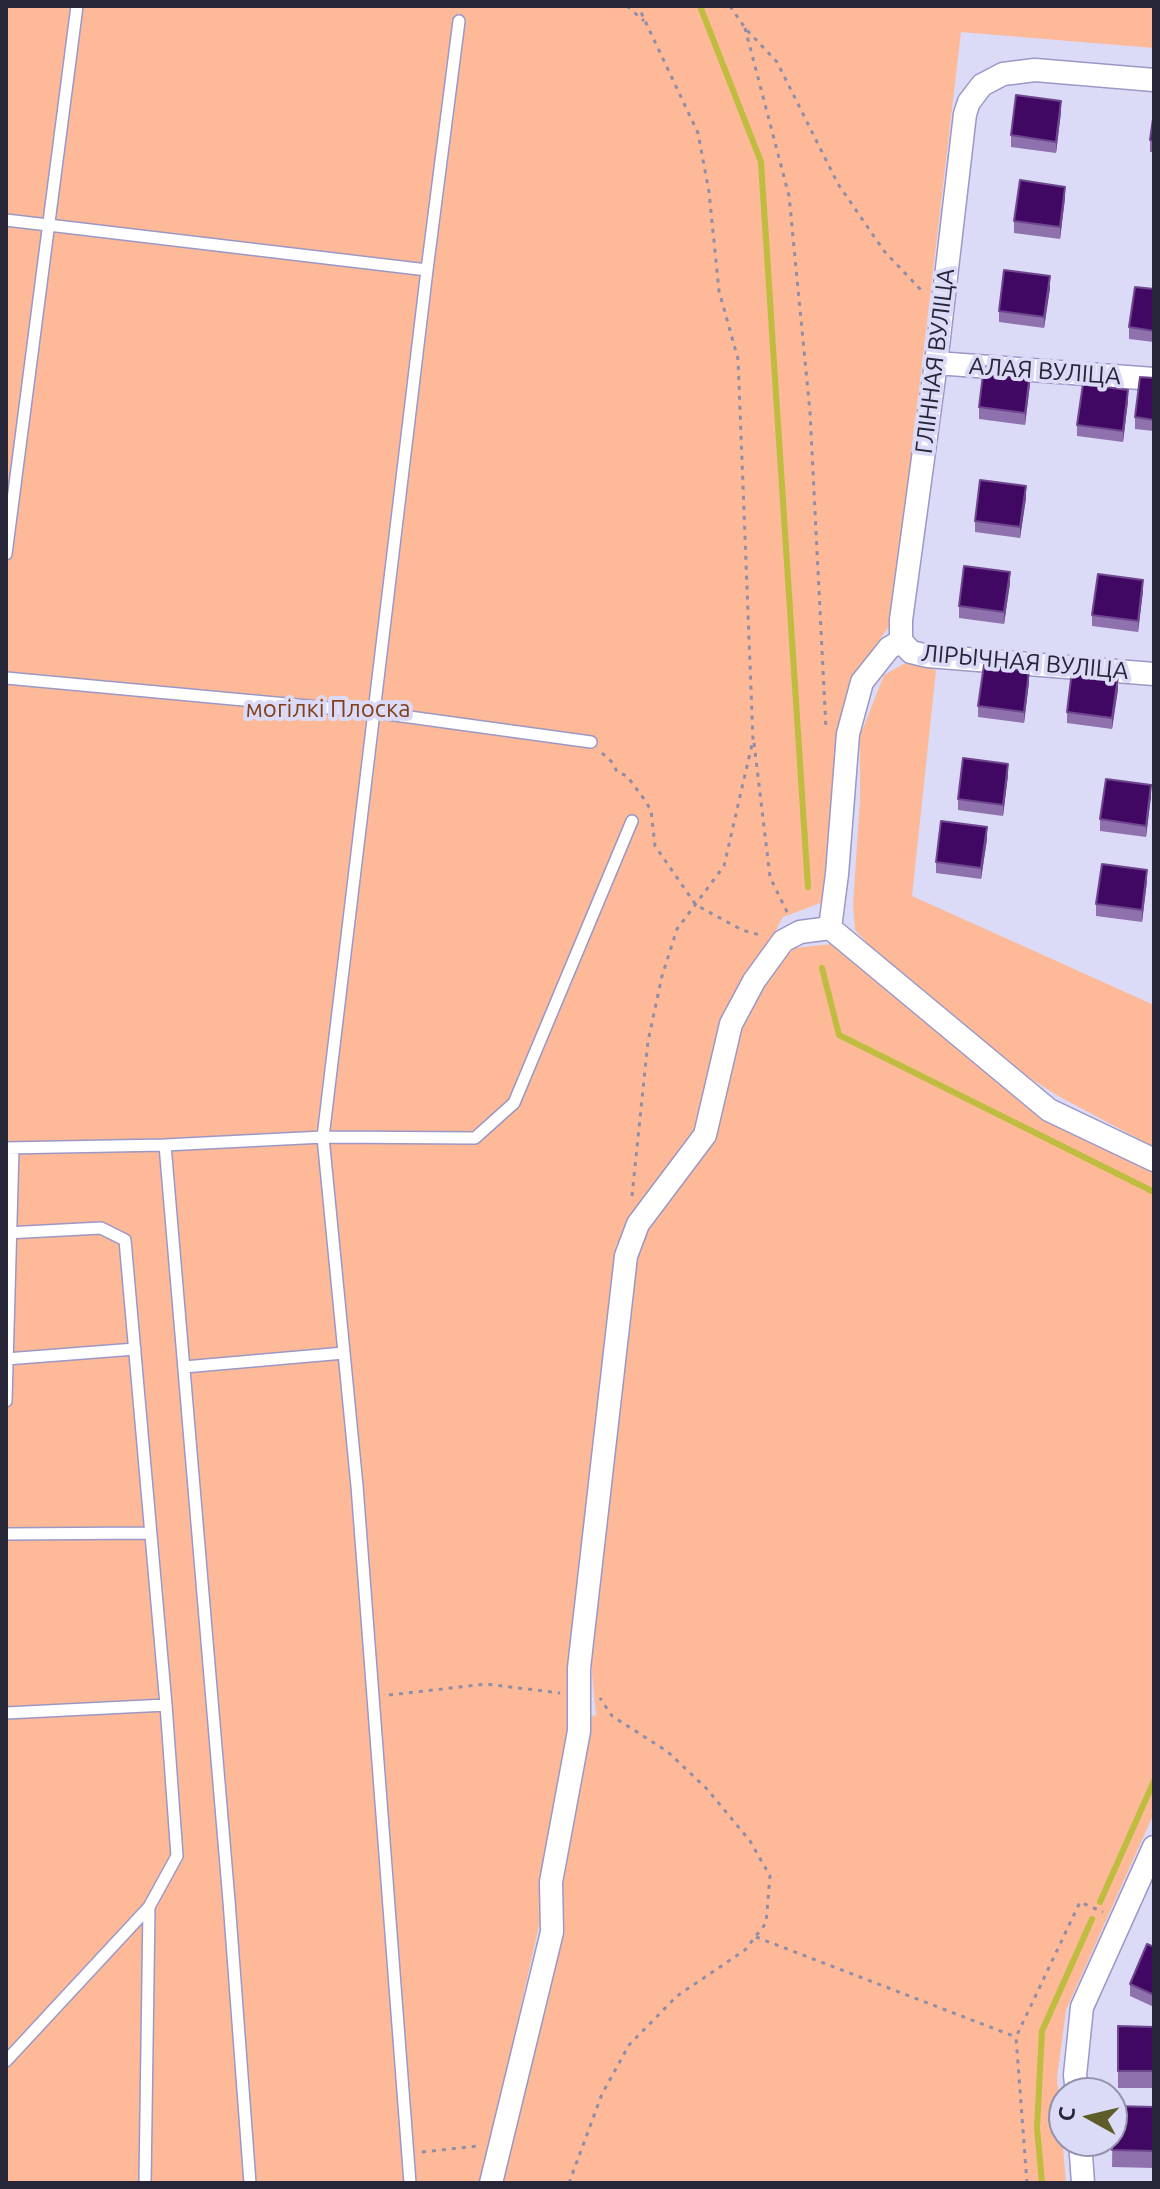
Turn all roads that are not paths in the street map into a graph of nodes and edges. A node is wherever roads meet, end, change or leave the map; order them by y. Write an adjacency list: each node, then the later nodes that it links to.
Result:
1 (77, 6): 5 (lane)
2 (459, 21): 6 (lane)
3 (1154, 80): 7 (street, ГЛІННАЯ ВУЛІЦА)
4 (6, 220): 5 (lane)
5 (49, 225): 6 (lane); 9 (lane)
6 (427, 270): 13 (lane)
7 (936, 363): 8 (street, АЛАЯ ВУЛІЦА); 10 (street, ГЛІННАЯ ВУЛІЦА)
8 (1154, 379)
9 (6, 554)
10 (901, 641): 11 (street, ЛІРЫЧНАЯ ВУЛІЦА); 16 (street)
11 (1154, 674)
12 (6, 678): 13 (lane)
13 (373, 712): 14 (lane); 17 (lane)
14 (591, 742)
15 (632, 821): 17 (lane)
16 (830, 928): 20 (street); 39 (street)
17 (323, 1137): 18 (lane); 23 (lane)
18 (165, 1145): 19 (lane); 25 (lane)
19 (10, 1148): 21 (lane)
20 (1154, 1160)
21 (9, 1233): 22 (lane); 24 (lane)
22 (135, 1349): 24 (lane); 27 (lane)
23 (344, 1353): 25 (lane); 38 (lane)
24 (6, 1359): 26 (lane)
25 (184, 1367): 37 (lane)
26 (6, 1401)
27 (150, 1533): 28 (lane); 29 (lane)
28 (6, 1534)
29 (166, 1705): 30 (lane); 32 (lane)
30 (6, 1713)
31 (1154, 1847): 34 (street)
32 (149, 1907): 33 (lane); 36 (lane)
33 (6, 2061)
34 (1075, 2077)
35 (1081, 2157): 40 (street)
36 (145, 2183)
37 (250, 2183)
38 (410, 2183)
39 (491, 2183)
40 (1083, 2183)

